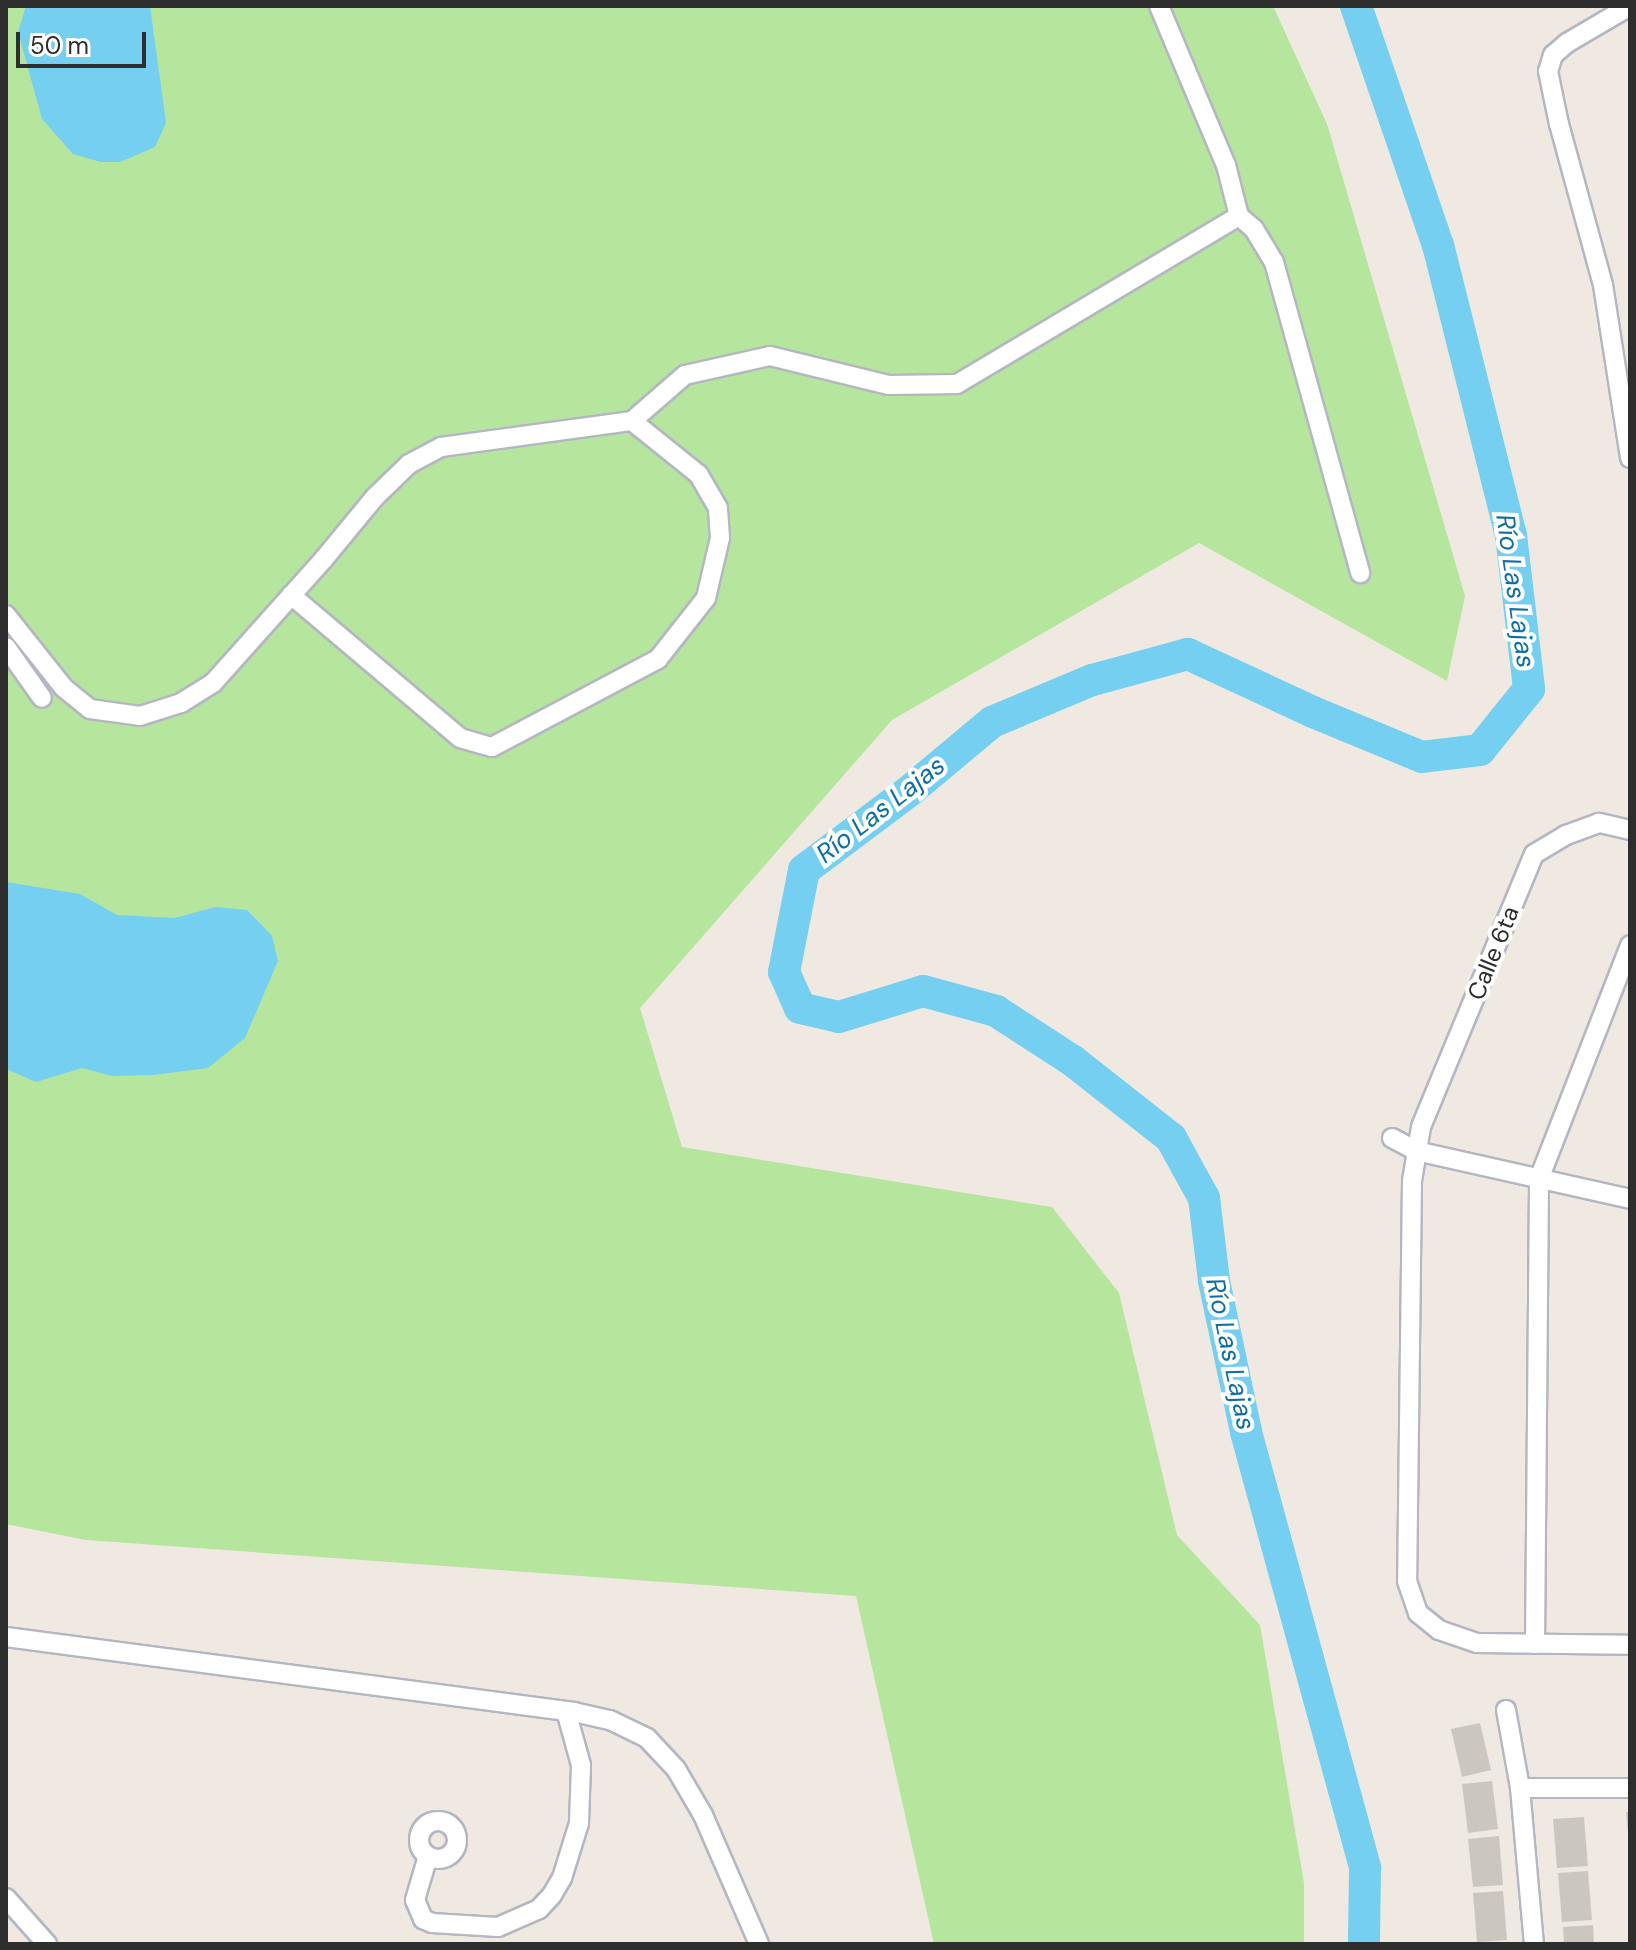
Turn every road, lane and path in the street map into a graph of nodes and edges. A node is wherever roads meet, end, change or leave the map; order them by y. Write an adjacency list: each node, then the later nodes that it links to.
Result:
1 (1159, 6): 3 (street)
2 (1630, 6): 5 (street)
3 (1239, 216): 4 (street); 6 (street)
4 (632, 421): 7 (street); 7 (street)
5 (1630, 458)
6 (1360, 573)
7 (291, 595): 8 (street)
8 (6, 615)
9 (6, 647): 10 (street)
10 (42, 698)
11 (1630, 830): 14 (street, Calle 6ta)
12 (1630, 945): 15 (street)
13 (1392, 1138): 14 (street)
14 (1416, 1151): 15 (street); 18 (street, Calle 6ta)
15 (1539, 1179): 16 (street); 18 (street)
16 (1630, 1199)
17 (6, 1637): 21 (street)
18 (1535, 1644): 19 (street, Calle 6ta)
19 (1630, 1645)
20 (1506, 1710): 22 (street)
21 (566, 1711): 24 (street); 27 (street)
22 (1520, 1788): 23 (street); 28 (street)
23 (1630, 1788)
24 (428, 1856)
25 (6, 1898): 26 (street)
26 (47, 1944)
27 (759, 1944)
28 (1534, 1944)

